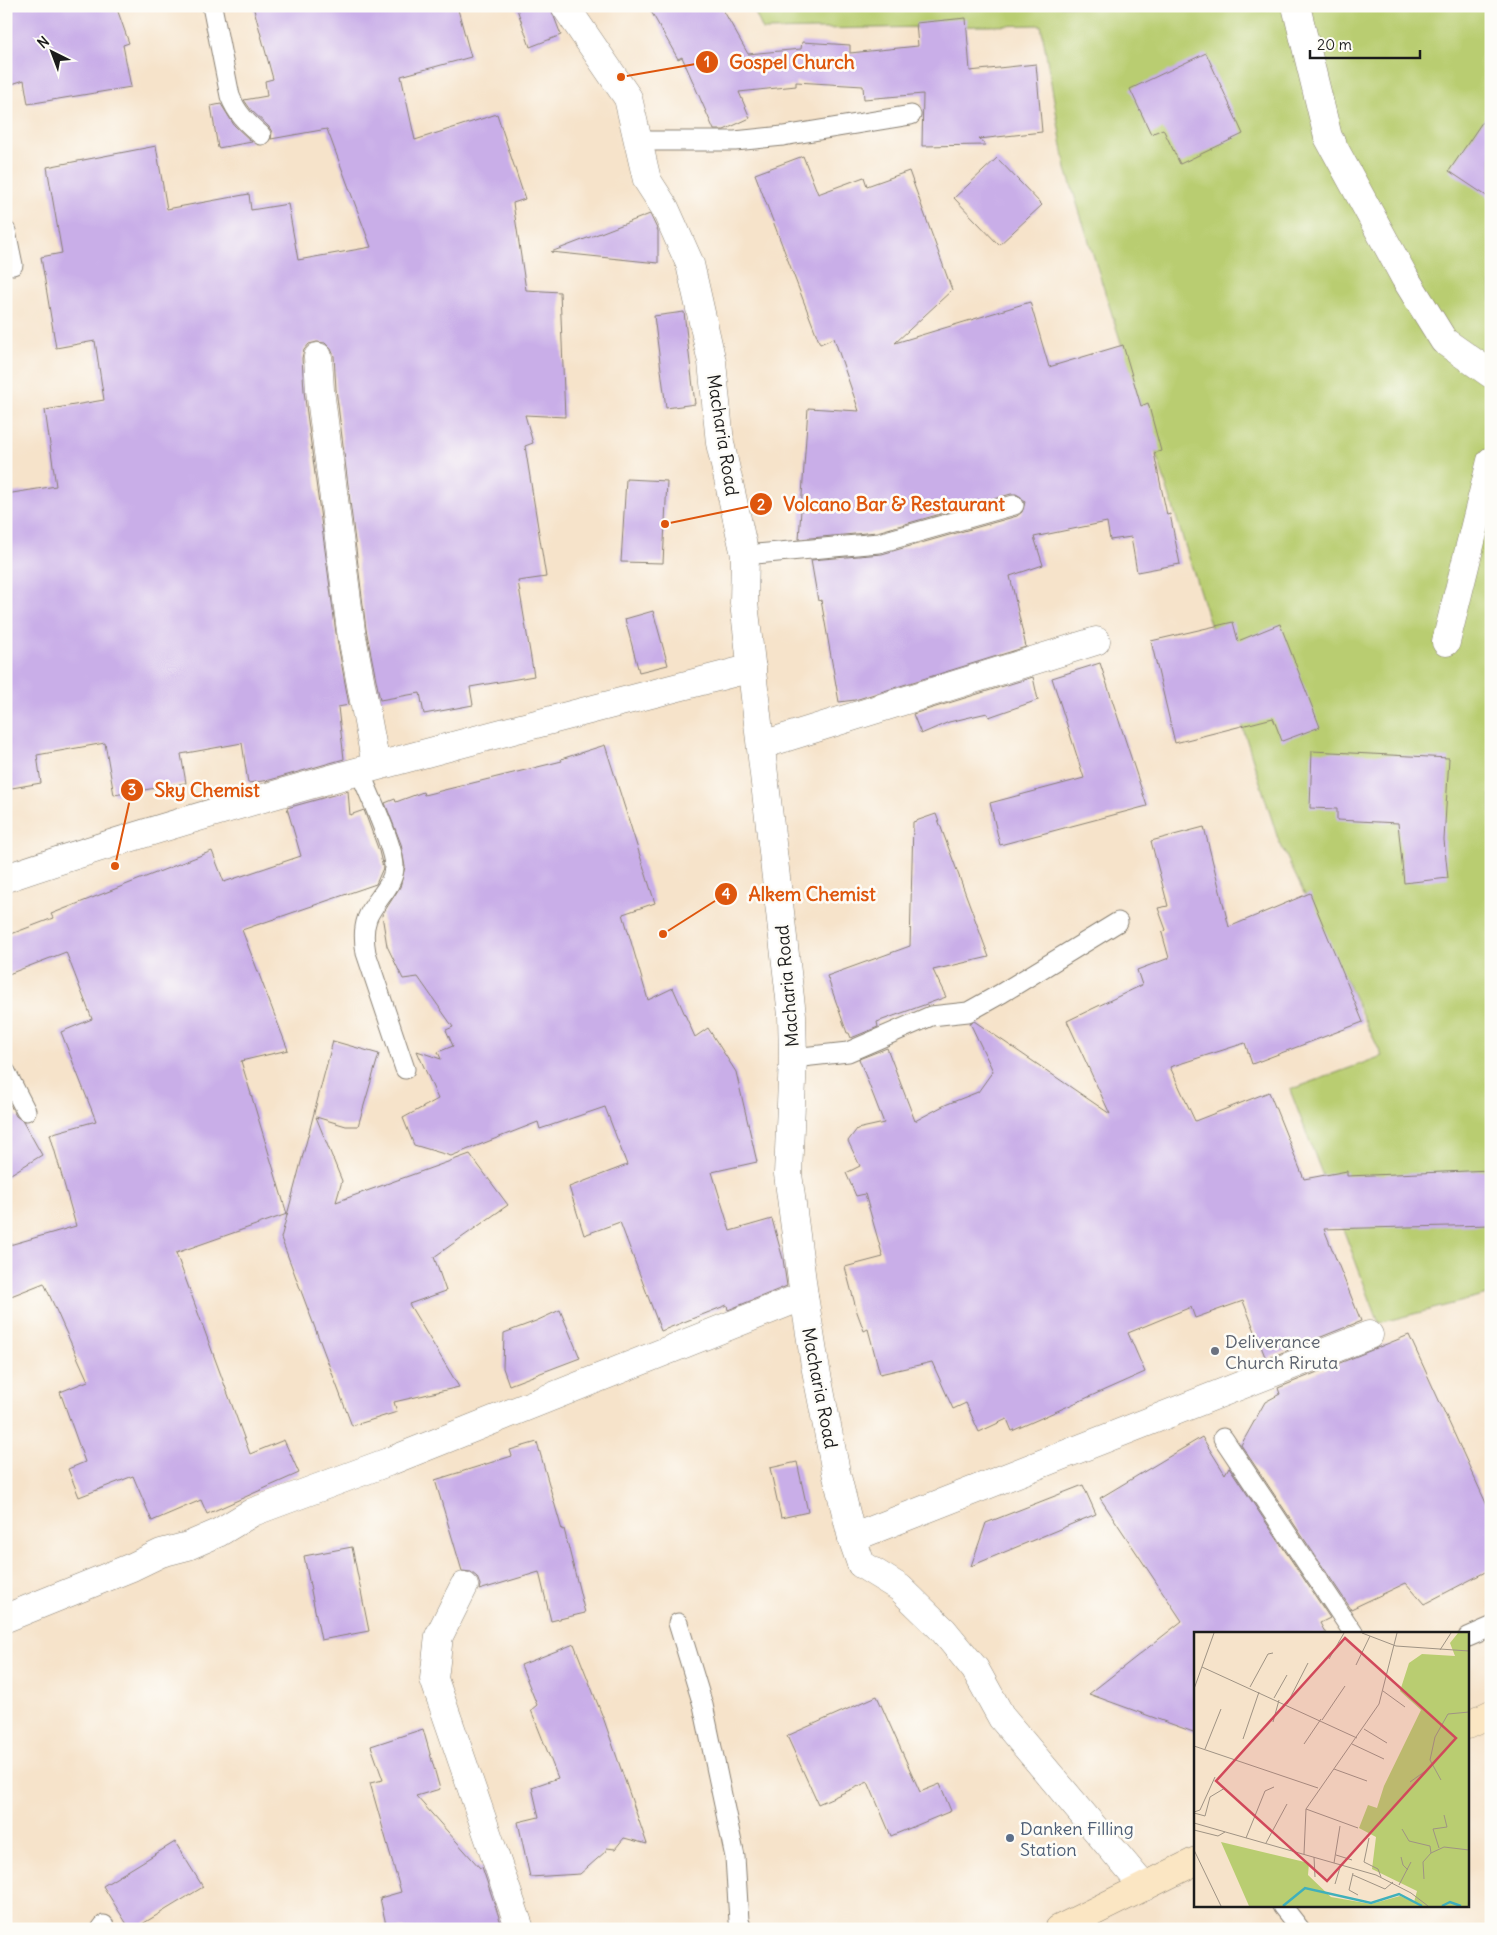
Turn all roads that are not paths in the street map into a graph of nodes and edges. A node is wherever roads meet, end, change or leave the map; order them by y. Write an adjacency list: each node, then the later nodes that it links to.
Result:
1 (212, 6): 5 (lane)
2 (565, 6): 6 (street, Macharia Road)
3 (1296, 6): 10 (street)
4 (911, 116): 6 (lane)
5 (261, 135)
6 (638, 142): 13 (street, Macharia Road)
7 (6, 231): 8 (lane)
8 (13, 265)
9 (318, 357): 18 (street)
10 (1491, 374)
11 (1491, 460): 15 (street)
12 (1014, 505): 13 (lane)
13 (745, 555): 16 (street, Macharia Road)
14 (1096, 641): 17 (street)
15 (1446, 642)
16 (752, 668): 17 (street, Macharia Road); 18 (street)
17 (762, 745): 21 (street, Macharia Road)
18 (368, 768): 19 (street); 22 (lane)
19 (7, 875)
20 (1118, 922): 21 (lane)
21 (793, 1058): 25 (street, Macharia Road)
22 (405, 1069)
23 (6, 1072): 24 (lane)
24 (26, 1111)
25 (804, 1296): 28 (street, Macharia Road); 30 (street)
26 (1369, 1335): 28 (street)
27 (1223, 1438): 33 (lane)
28 (852, 1538): 36 (street, Macharia Road)
29 (464, 1586): 38 (street)
30 (6, 1618)
31 (678, 1622): 39 (lane)
32 (1491, 1627): 34 (lane)
33 (1353, 1632)
34 (1470, 1636)
35 (1194, 1862): 36 (main road)
36 (1144, 1887): 40 (main road)
37 (1284, 1908): 41 (lane)
38 (520, 1929)
39 (742, 1929)
40 (1058, 1929)
41 (1300, 1929)

